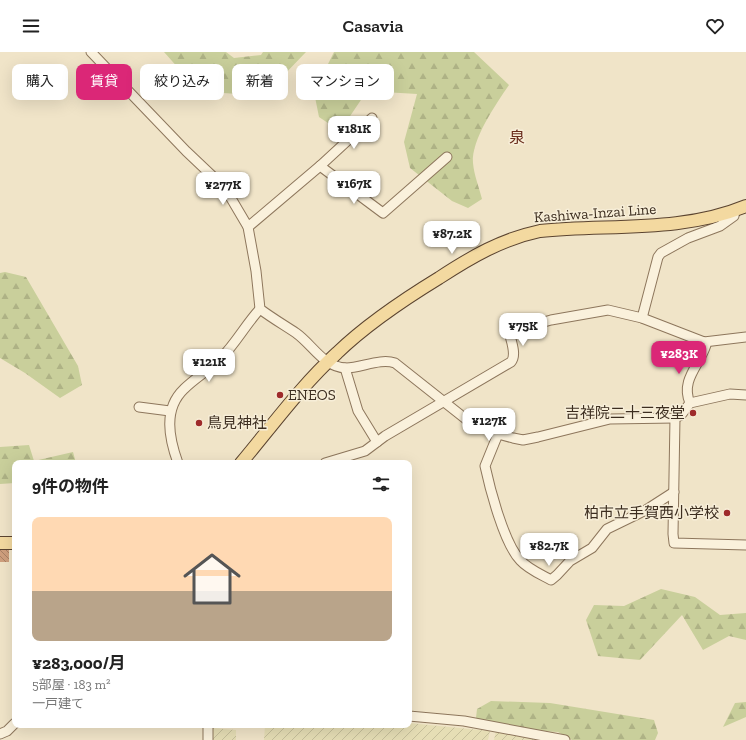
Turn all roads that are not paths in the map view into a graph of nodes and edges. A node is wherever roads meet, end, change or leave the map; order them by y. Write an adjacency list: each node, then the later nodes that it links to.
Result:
1 (91, 52): 6 (street)
2 (372, 118): 4 (street)
3 (447, 157): 4 (street)
4 (320, 166): 6 (street)
5 (740, 208): 8 (street); 11 (main road, Kashiwa-Inzai Line)
6 (248, 228): 7 (street)
7 (260, 309): 11 (street); 17 (street)
8 (642, 318): 10 (street); 14 (street)
9 (746, 337): 10 (street)
10 (704, 342): 15 (street)
11 (327, 363): 12 (street); 22 (main road, Kashiwa-Inzai Line)
12 (345, 368): 14 (street); 20 (street)
13 (746, 395): 15 (street)
14 (444, 403): 19 (street); 20 (street)
15 (690, 403): 18 (street)
16 (139, 407): 17 (street)
17 (170, 411): 21 (street)
18 (676, 418): 19 (street); 24 (street)
19 (498, 434): 24 (street)
20 (377, 442): 23 (street)
21 (177, 460)
22 (244, 460)
23 (334, 460)
24 (674, 492): 27 (street)
25 (0, 543): 26 (main road)
26 (12, 543)
27 (746, 545)
28 (412, 716): 33 (street)
29 (12, 726): 31 (street)
30 (208, 728): 32 (street)
31 (0, 734)
32 (208, 740)
33 (565, 740)

